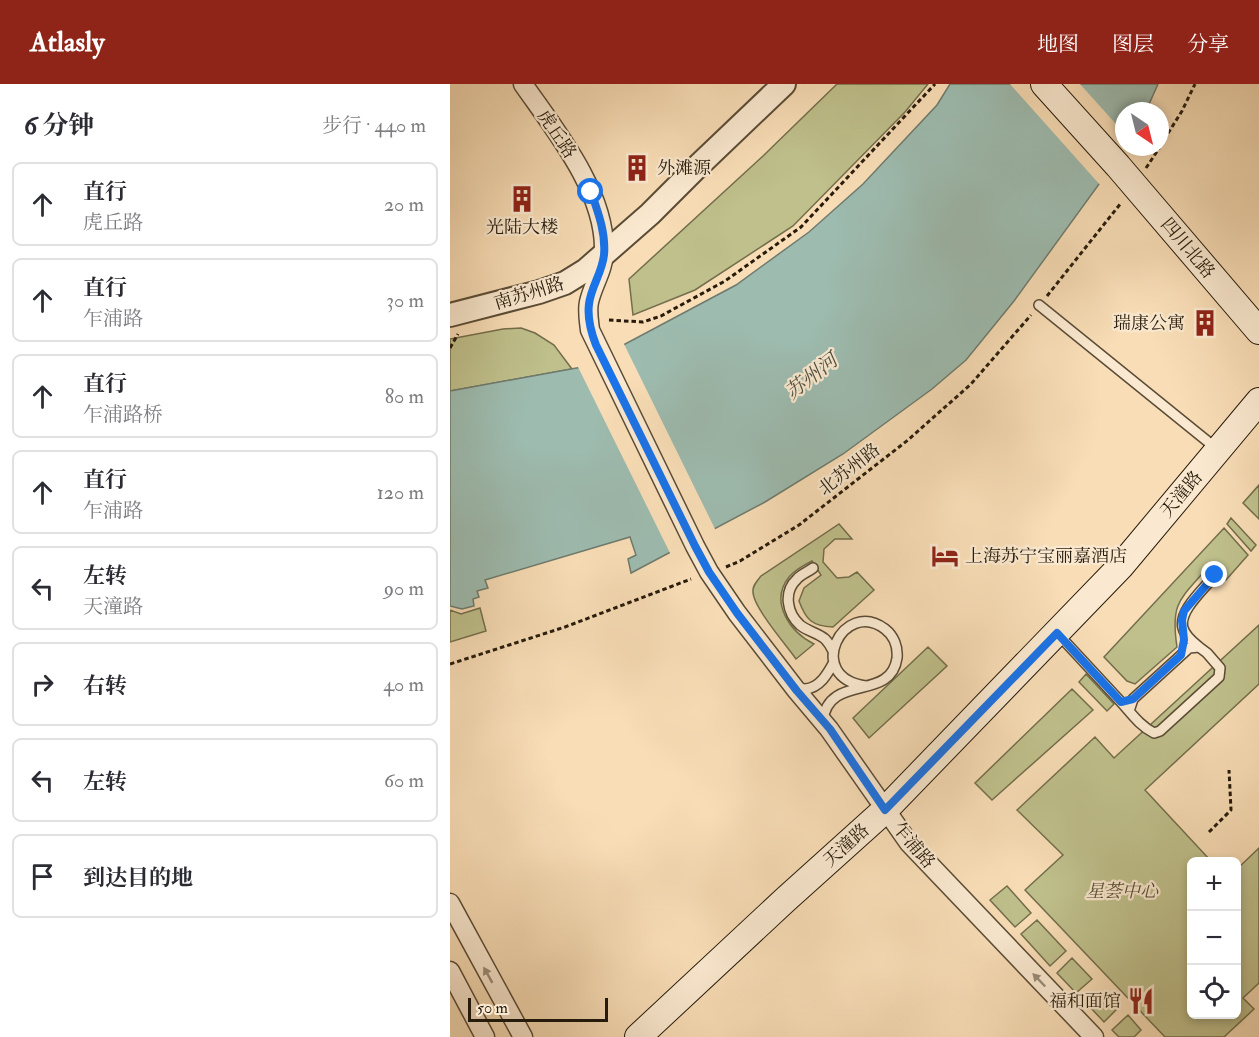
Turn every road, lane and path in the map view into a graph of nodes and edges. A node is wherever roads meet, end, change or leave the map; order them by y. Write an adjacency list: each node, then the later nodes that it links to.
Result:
1 (523, 84): 9 (street, 虎丘路)
2 (784, 84): 9 (street, 南苏州路)
3 (935, 84): 11 (path)
4 (1044, 84): 8 (main road, 四川北路)
5 (1196, 84): 6 (path, 北苏州路)
6 (1169, 132)
7 (1154, 156): 8 (path, 北苏州路)
8 (1135, 186): 10 (path, 北苏州路); 13 (main road, 四川北路)
9 (604, 256): 12 (street, 南苏州路); 18 (street, 乍浦路)
10 (1039, 305): 16 (lane); 18 (path, 北苏州路)
11 (609, 320)
12 (456, 322): 14 (path)
13 (1259, 331)
14 (450, 348)
15 (1259, 401): 16 (main road, 天潼路)
16 (1219, 450): 23 (main road, 天潼路)
17 (813, 568): 21 (lane)
18 (709, 572): 28 (path, 北苏州路); 29 (street, 乍浦路)
19 (1215, 575): 22 (lane)
20 (846, 629): 21 (lane); 25 (lane); 30 (lane)
21 (809, 630): 25 (lane)
22 (1183, 630): 24 (lane); 26 (lane)
23 (1057, 633): 32 (lane); 36 (main road, 天潼路)
24 (1199, 647): 26 (lane); 33 (lane)
25 (833, 651): 27 (lane)
26 (1181, 655): 31 (lane)
27 (834, 662): 29 (lane); 30 (lane)
28 (450, 664)
29 (794, 686): 34 (street, 乍浦路)
30 (866, 686): 34 (lane)
31 (1133, 699): 32 (lane); 33 (lane)
32 (1121, 702): 33 (lane)
33 (1129, 711)
34 (823, 721): 36 (street, 乍浦路)
35 (1229, 770): 37 (path)
36 (885, 810): 43 (main road, 天潼路); 44 (street, 乍浦路, one-way to 36)
37 (1209, 832)
38 (450, 903): 42 (street, one-way to 38)
39 (450, 971): 40 (street)
40 (456, 997): 41 (street)
41 (485, 1037)
42 (523, 1037)
43 (638, 1037)
44 (1094, 1037)

